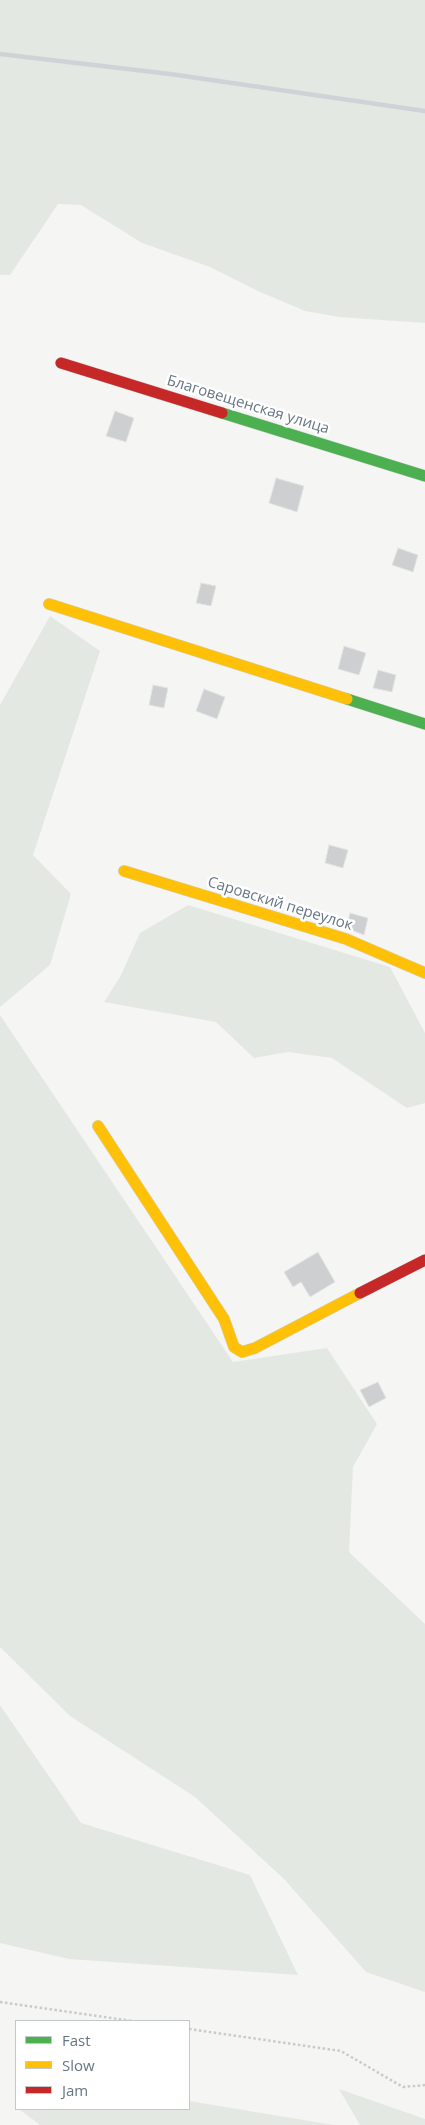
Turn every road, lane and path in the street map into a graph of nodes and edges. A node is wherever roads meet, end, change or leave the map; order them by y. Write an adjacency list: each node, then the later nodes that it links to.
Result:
1 (61, 363): 2 (street, Благовещенская улица)
2 (425, 476)
3 (49, 604): 4 (street)
4 (425, 724)
5 (124, 871): 6 (street, Саровский переулок)
6 (425, 973)
7 (98, 1126): 8 (street)
8 (425, 1260)
9 (0, 2002): 10 (path)
10 (125, 2020)
11 (190, 2030): 12 (path)
12 (424, 2086)

